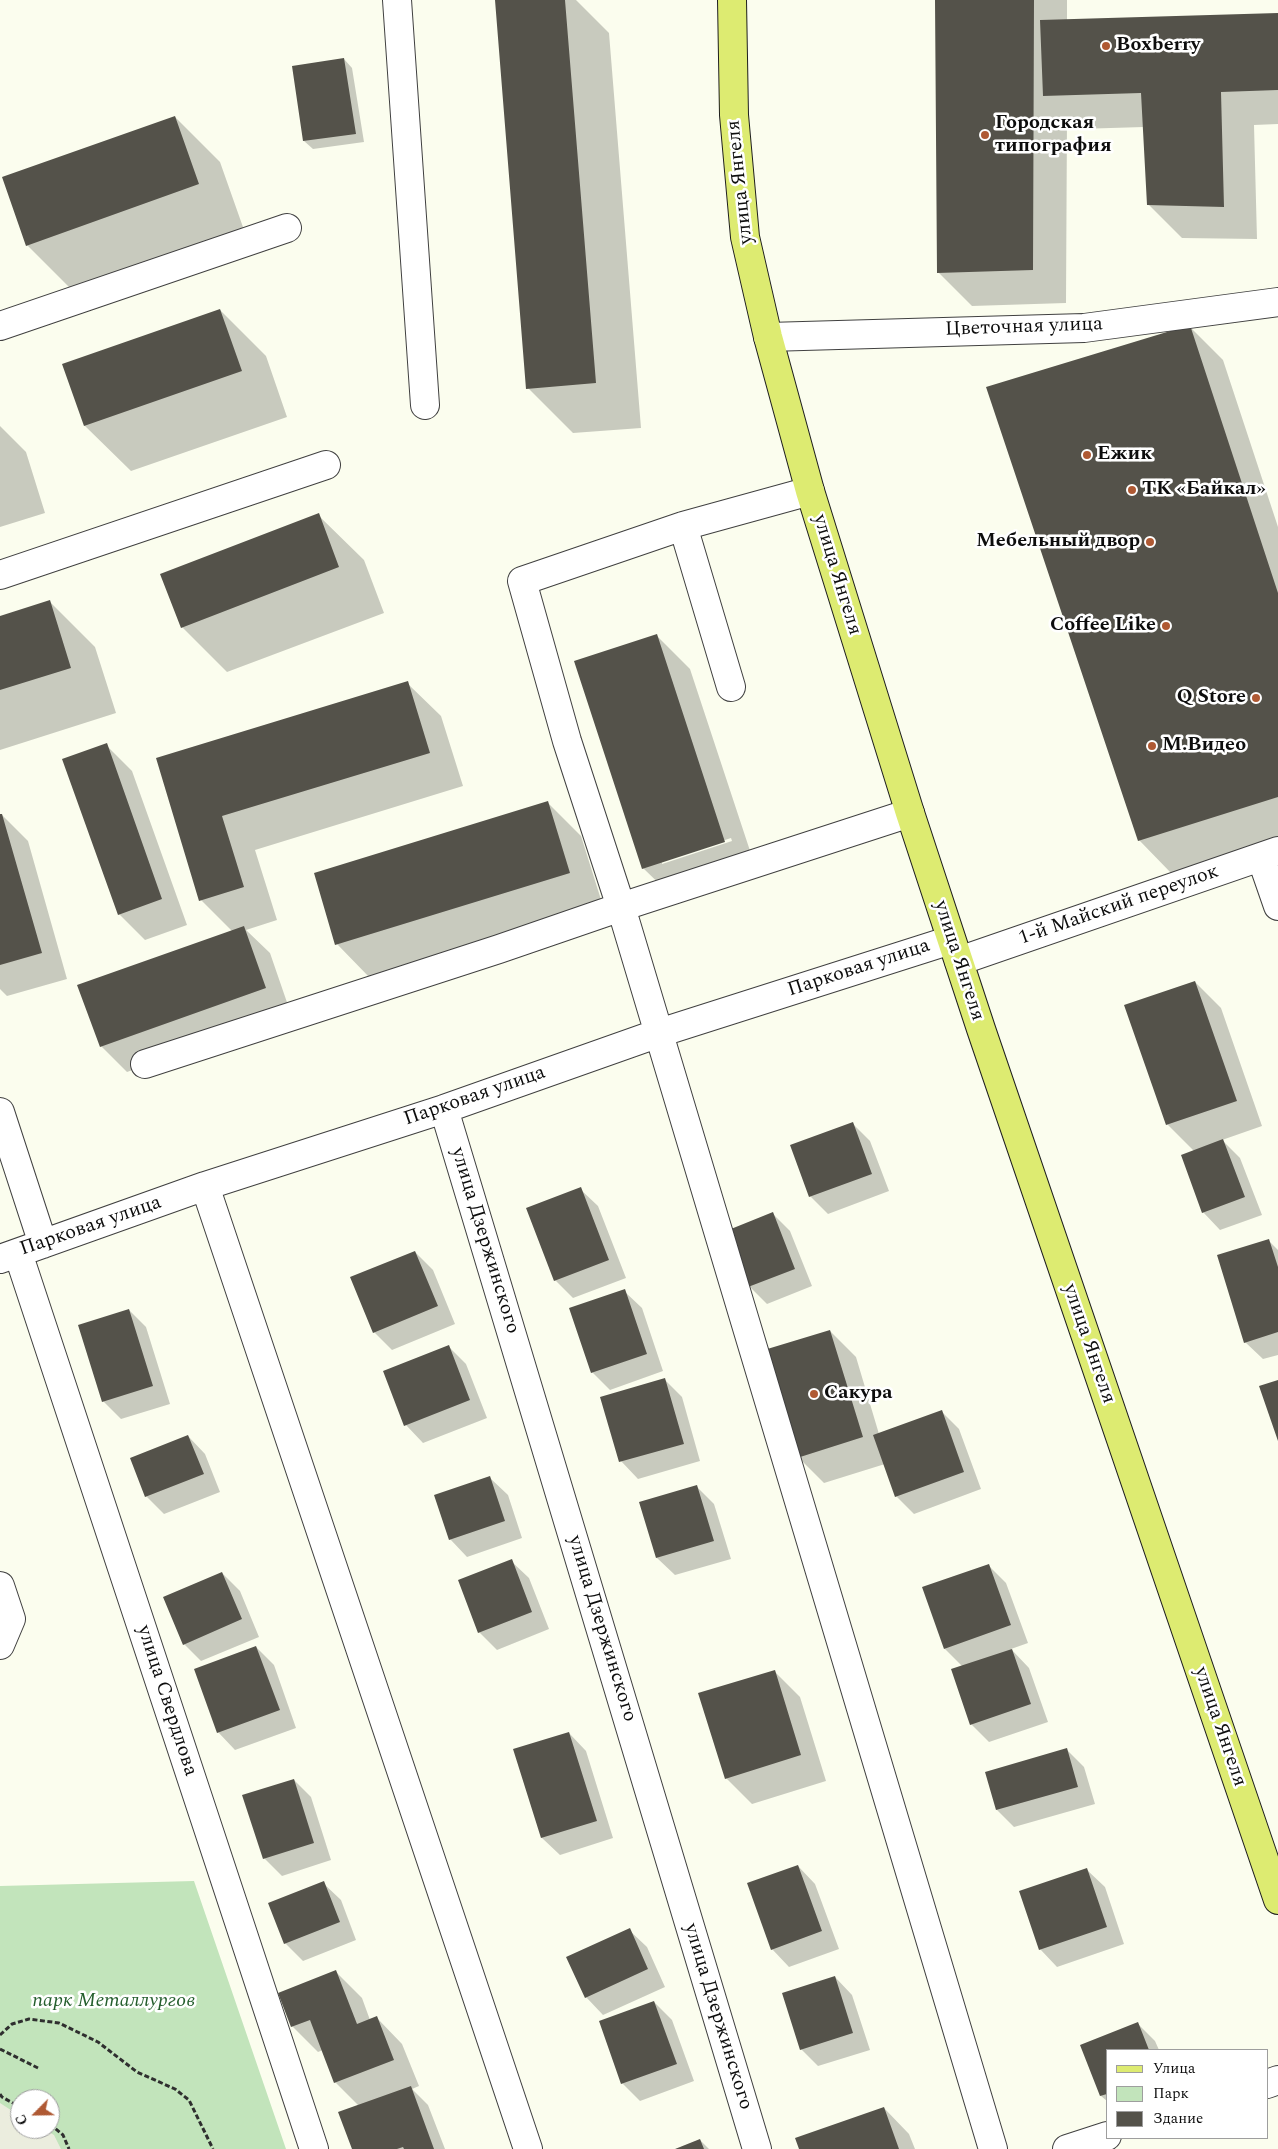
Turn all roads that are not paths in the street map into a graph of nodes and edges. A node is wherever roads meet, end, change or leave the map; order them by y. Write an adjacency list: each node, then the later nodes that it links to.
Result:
1 (397, 0): 7 (street)
2 (732, 0): 6 (main road, улица Янгеля)
3 (287, 228): 5 (street)
4 (1278, 302): 6 (street, Цветочная улица)
5 (0, 326)
6 (768, 337): 9 (main road, улица Янгеля)
7 (425, 405)
8 (326, 464): 11 (street)
9 (810, 491): 10 (street); 13 (main road, улица Янгеля)
10 (683, 526): 12 (street); 16 (street)
11 (0, 575)
12 (731, 687)
13 (910, 813): 16 (street); 17 (main road, улица Янгеля)
14 (1269, 854): 15 (street); 17 (street, 1-й Майский переулок)
15 (1278, 906)
16 (621, 907): 18 (street); 19 (street)
17 (955, 951): 18 (street, Парковая улица); 26 (main road, улица Янгеля)
18 (659, 1032): 20 (street, Парковая улица); 31 (street)
19 (145, 1064)
20 (444, 1109): 22 (street, Парковая улица); 30 (street, улица Дзержинского)
21 (0, 1112): 23 (street, улица Свердлова)
22 (205, 1186): 23 (street, Парковая улица); 29 (street)
23 (20, 1252): 28 (street, улица Свердлова)
24 (0, 1586): 25 (street)
25 (0, 1645)
26 (1278, 1900)
27 (1106, 2136): 32 (street)
28 (314, 2149)
29 (528, 2149)
30 (757, 2149)
31 (993, 2149)
32 (1066, 2149)

